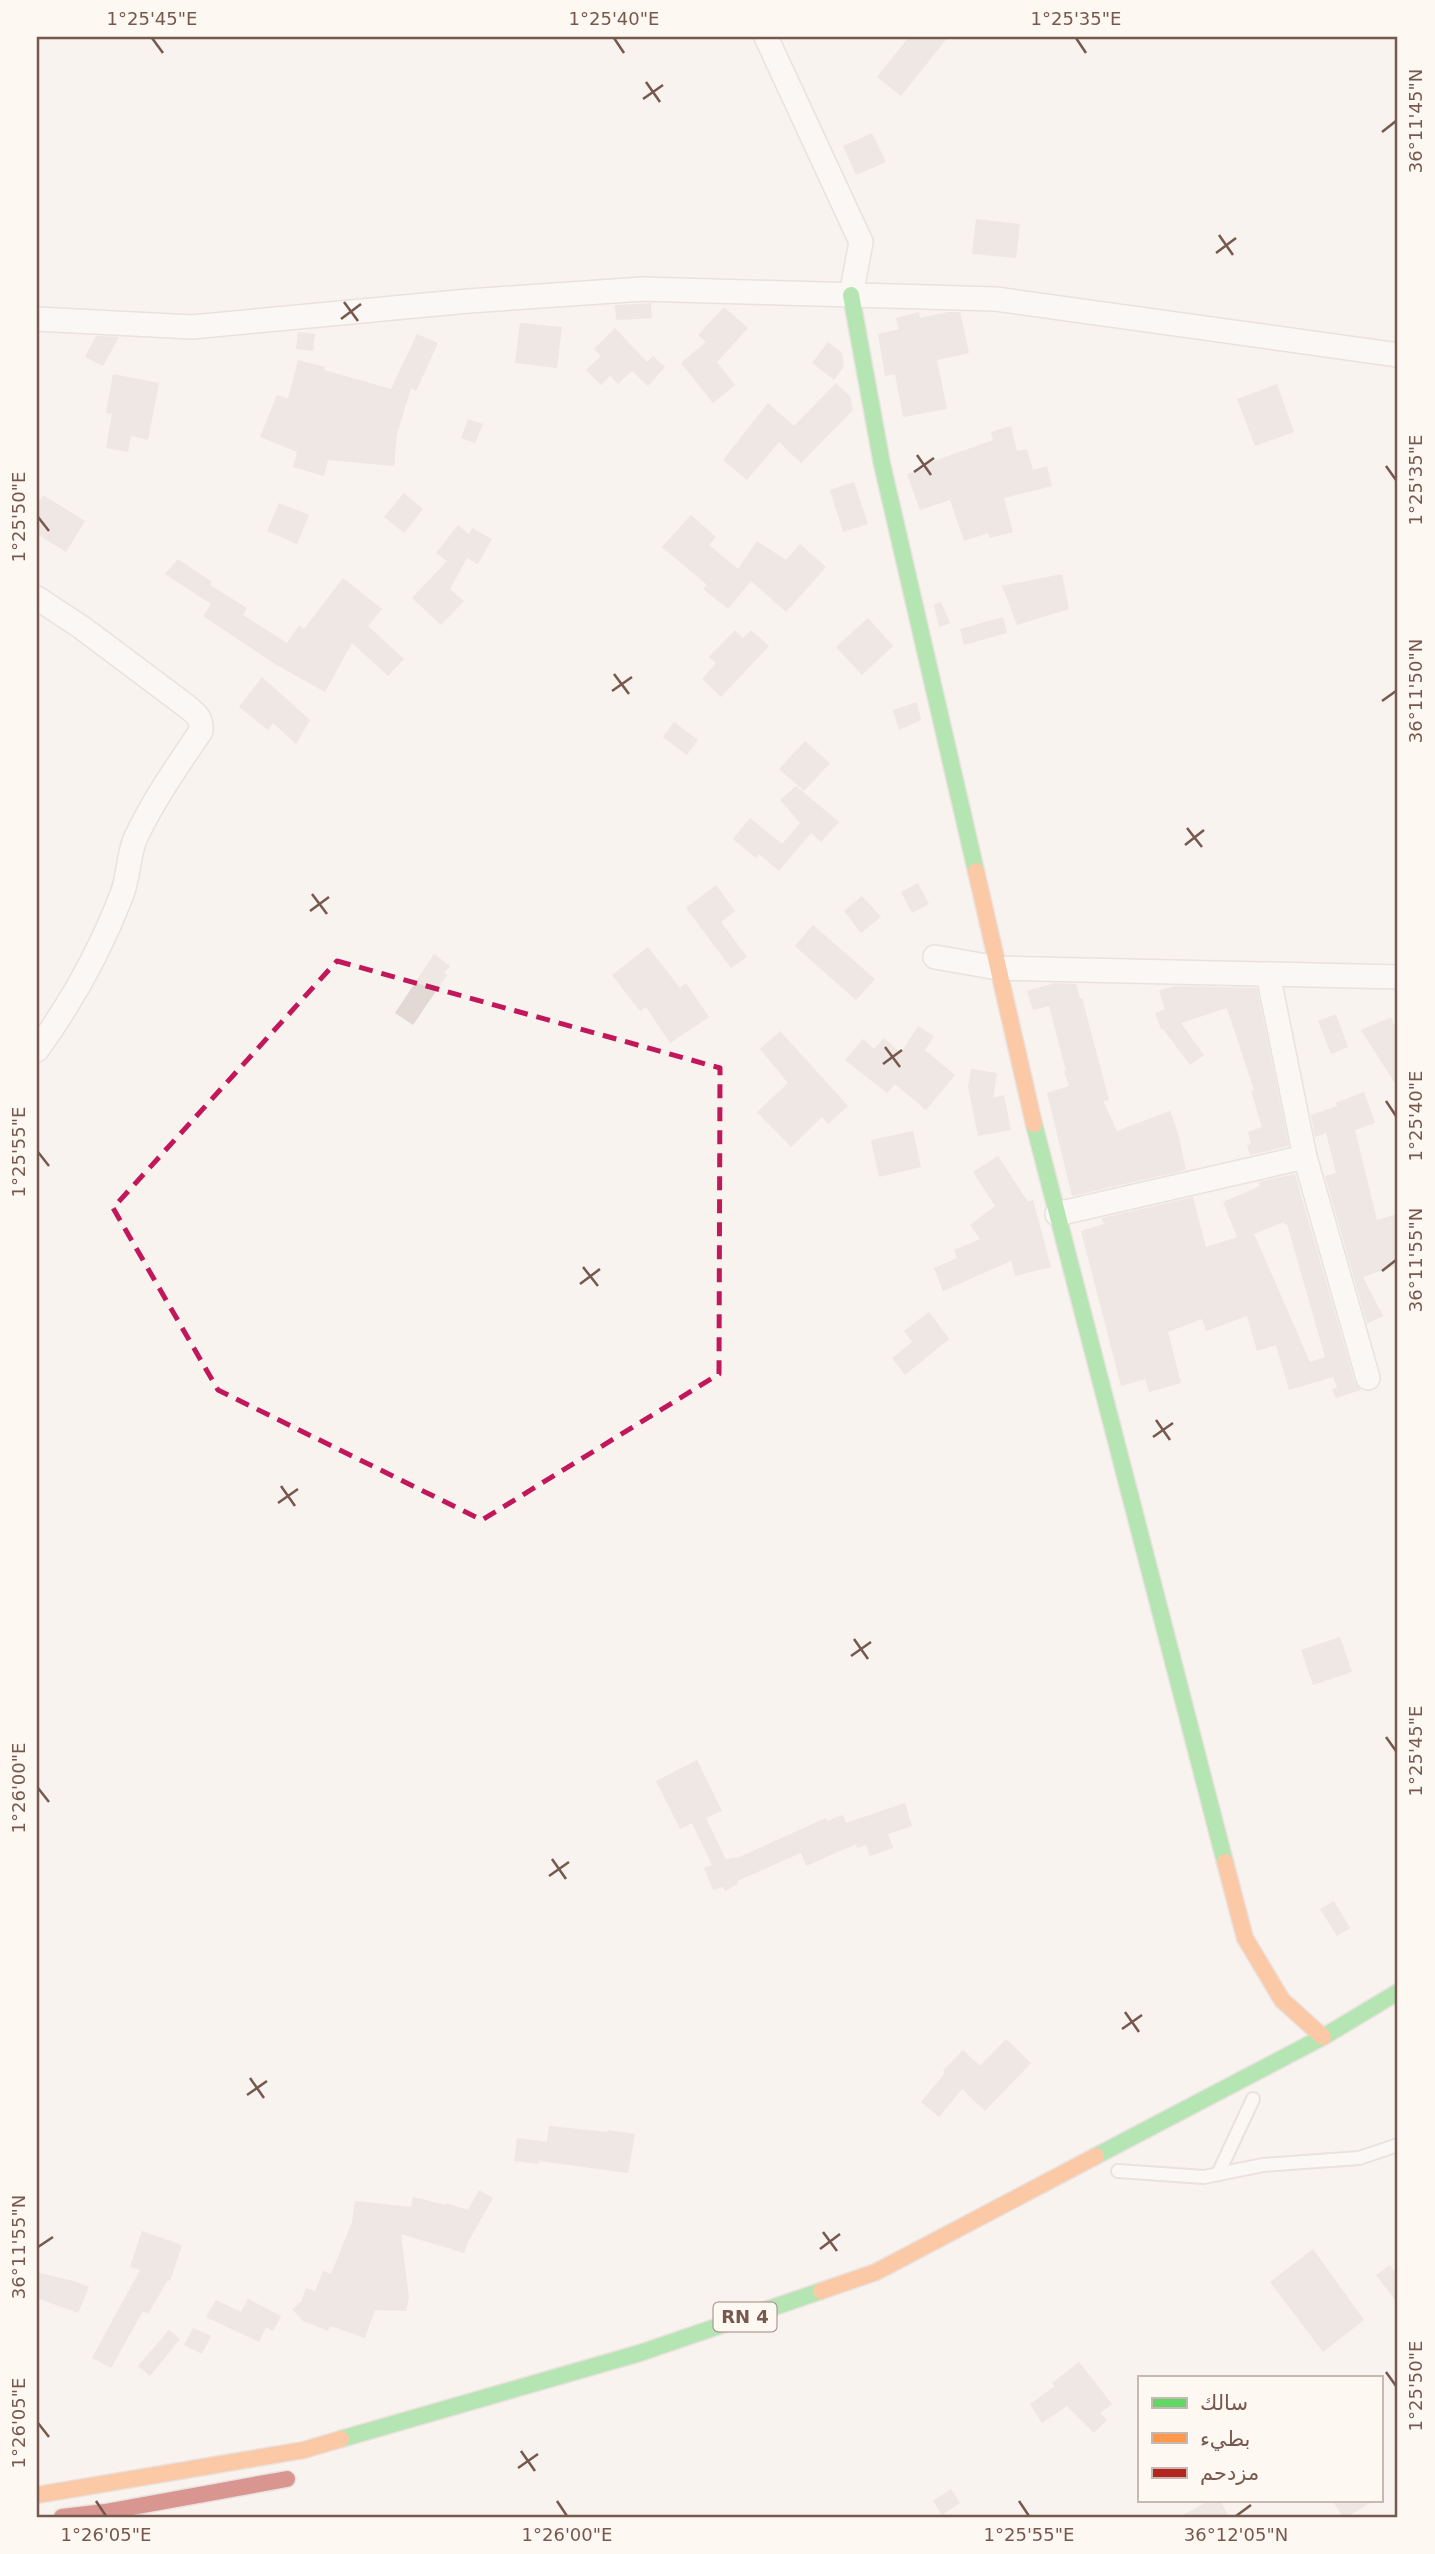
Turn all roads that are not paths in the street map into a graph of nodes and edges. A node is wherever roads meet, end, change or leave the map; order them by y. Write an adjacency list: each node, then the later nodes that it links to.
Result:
1 (766, 37): 2 (street)
2 (851, 295): 3 (street); 4 (street); 7 (main road)
3 (37, 319)
4 (1398, 355)
5 (37, 598): 10 (street)
6 (935, 957): 7 (street)
7 (998, 968): 8 (street); 12 (main road)
8 (1268, 974): 9 (street); 11 (street)
9 (1398, 977)
10 (37, 1050)
11 (1305, 1157): 12 (street); 13 (street)
12 (1057, 1214): 15 (main road)
13 (1367, 1378)
14 (1398, 1992): 15 (main road, RN 4)
15 (1323, 2037): 23 (main road, RN 4)
16 (1259, 2096): 17 (main road); 21 (lane)
17 (1228, 2112)
18 (1398, 2145): 21 (lane)
19 (1142, 2158): 20 (main road)
20 (1112, 2174): 21 (lane)
21 (1218, 2174)
22 (298, 2477): 24 (main road)
23 (37, 2495)
24 (62, 2517)

